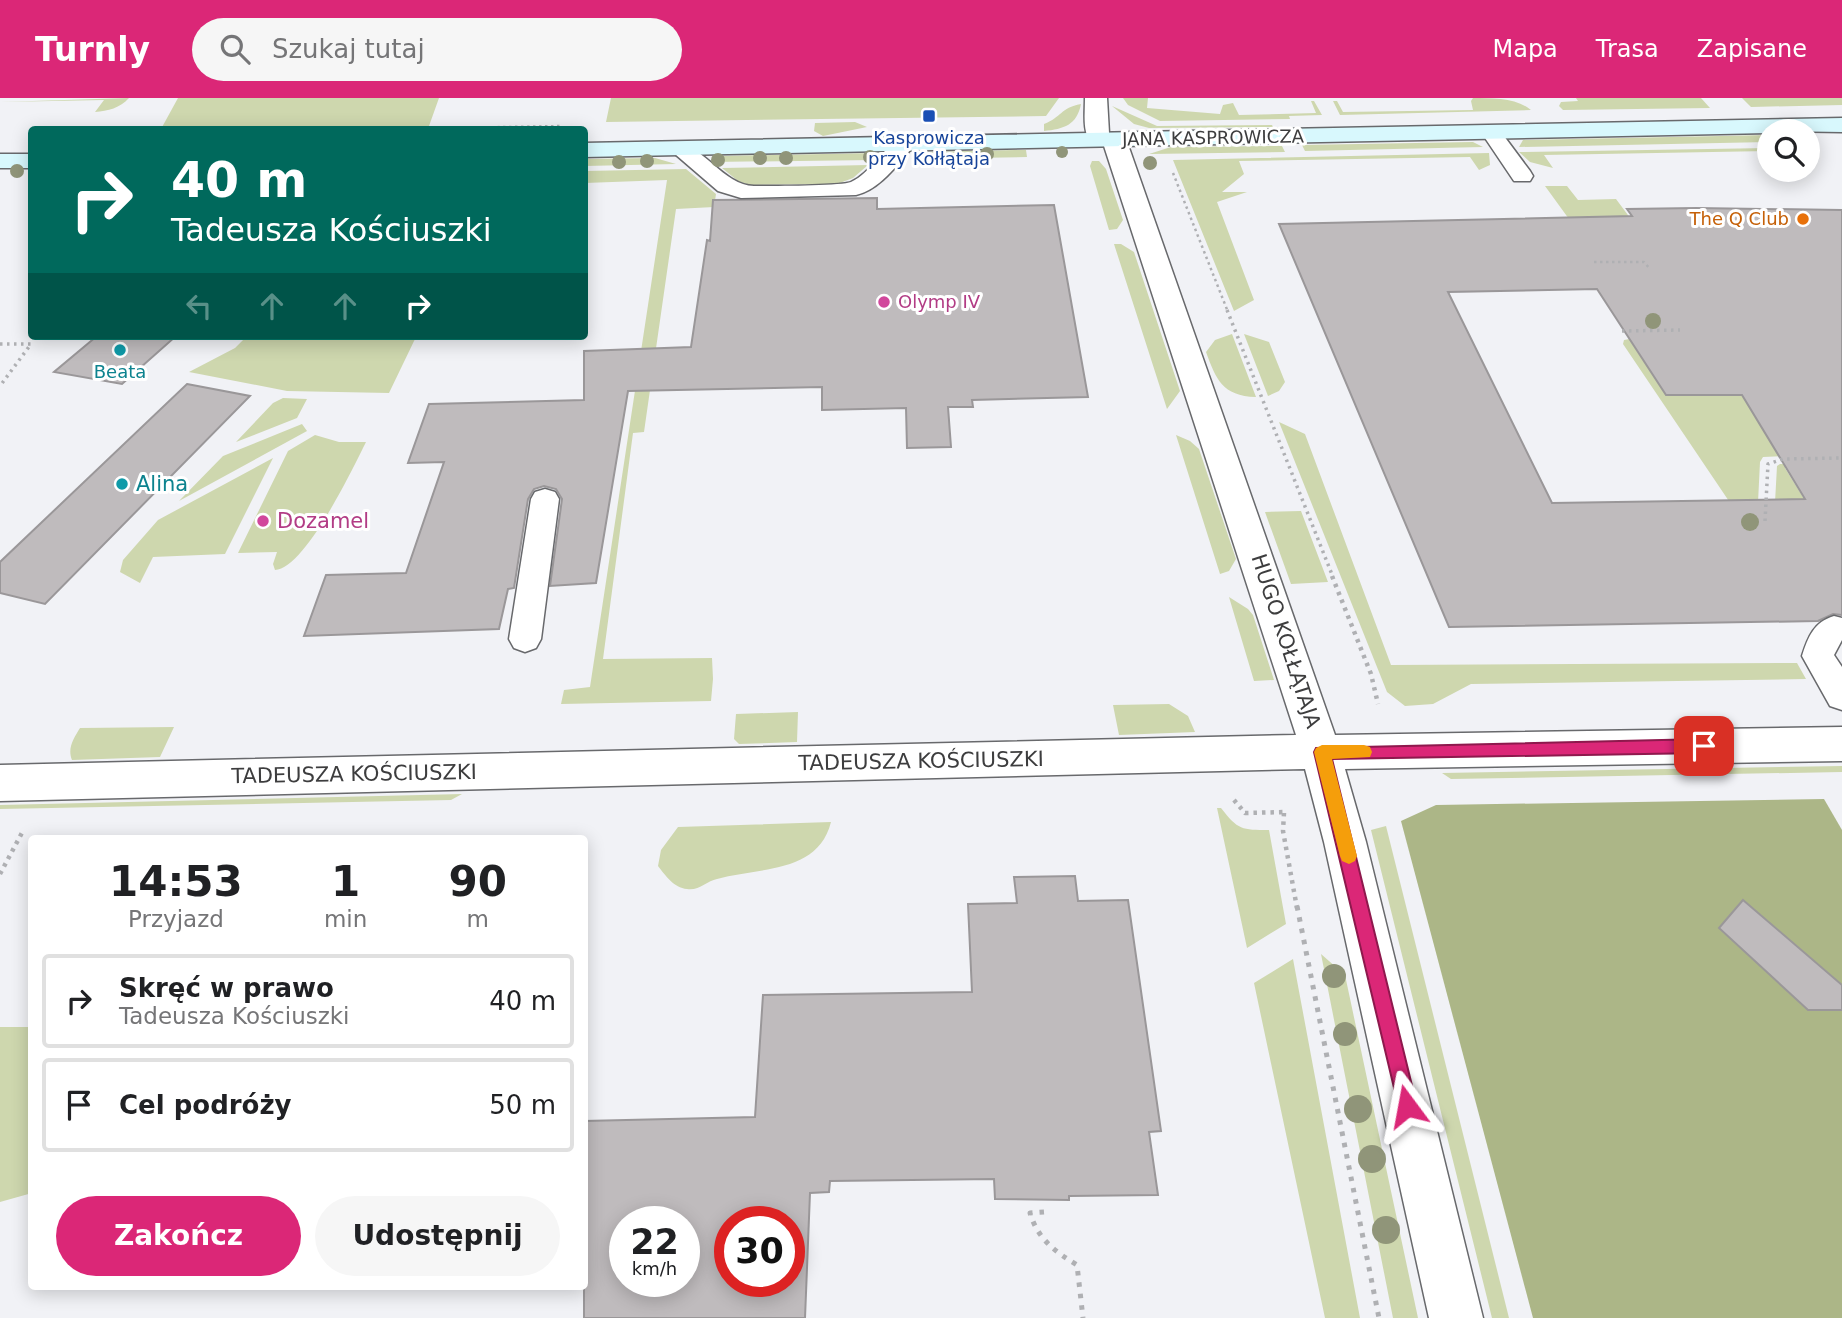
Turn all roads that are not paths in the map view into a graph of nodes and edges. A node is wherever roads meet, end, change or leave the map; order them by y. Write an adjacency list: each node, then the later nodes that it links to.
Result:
1 (1096, 98): 4 (street, HUGO KOŁŁĄTAJA)
2 (1842, 125): 3 (street, JANA KASPROWICZA)
3 (1490, 132): 4 (street, JANA KASPROWICZA); 10 (lane)
4 (1107, 139): 5 (street, JANA KASPROWICZA); 16 (street, HUGO KOŁŁĄTAJA)
5 (905, 144): 6 (street, JANA KASPROWICZA); 6 (lane)
6 (678, 148): 7 (street, JANA KASPROWICZA)
7 (588, 149)
8 (28, 160): 9 (street)
9 (0, 161)
10 (1522, 176)
11 (545, 499): 13 (lane)
12 (1834, 628): 14 (lane)
13 (525, 639)
14 (1842, 696)
15 (1842, 744): 16 (street, TADEUSZA KOŚCIUSZKI)
16 (1322, 752): 17 (street, TADEUSZA KOŚCIUSZKI); 18 (street, HUGO KOŁŁĄTAJA)
17 (0, 783)
18 (1457, 1318)

